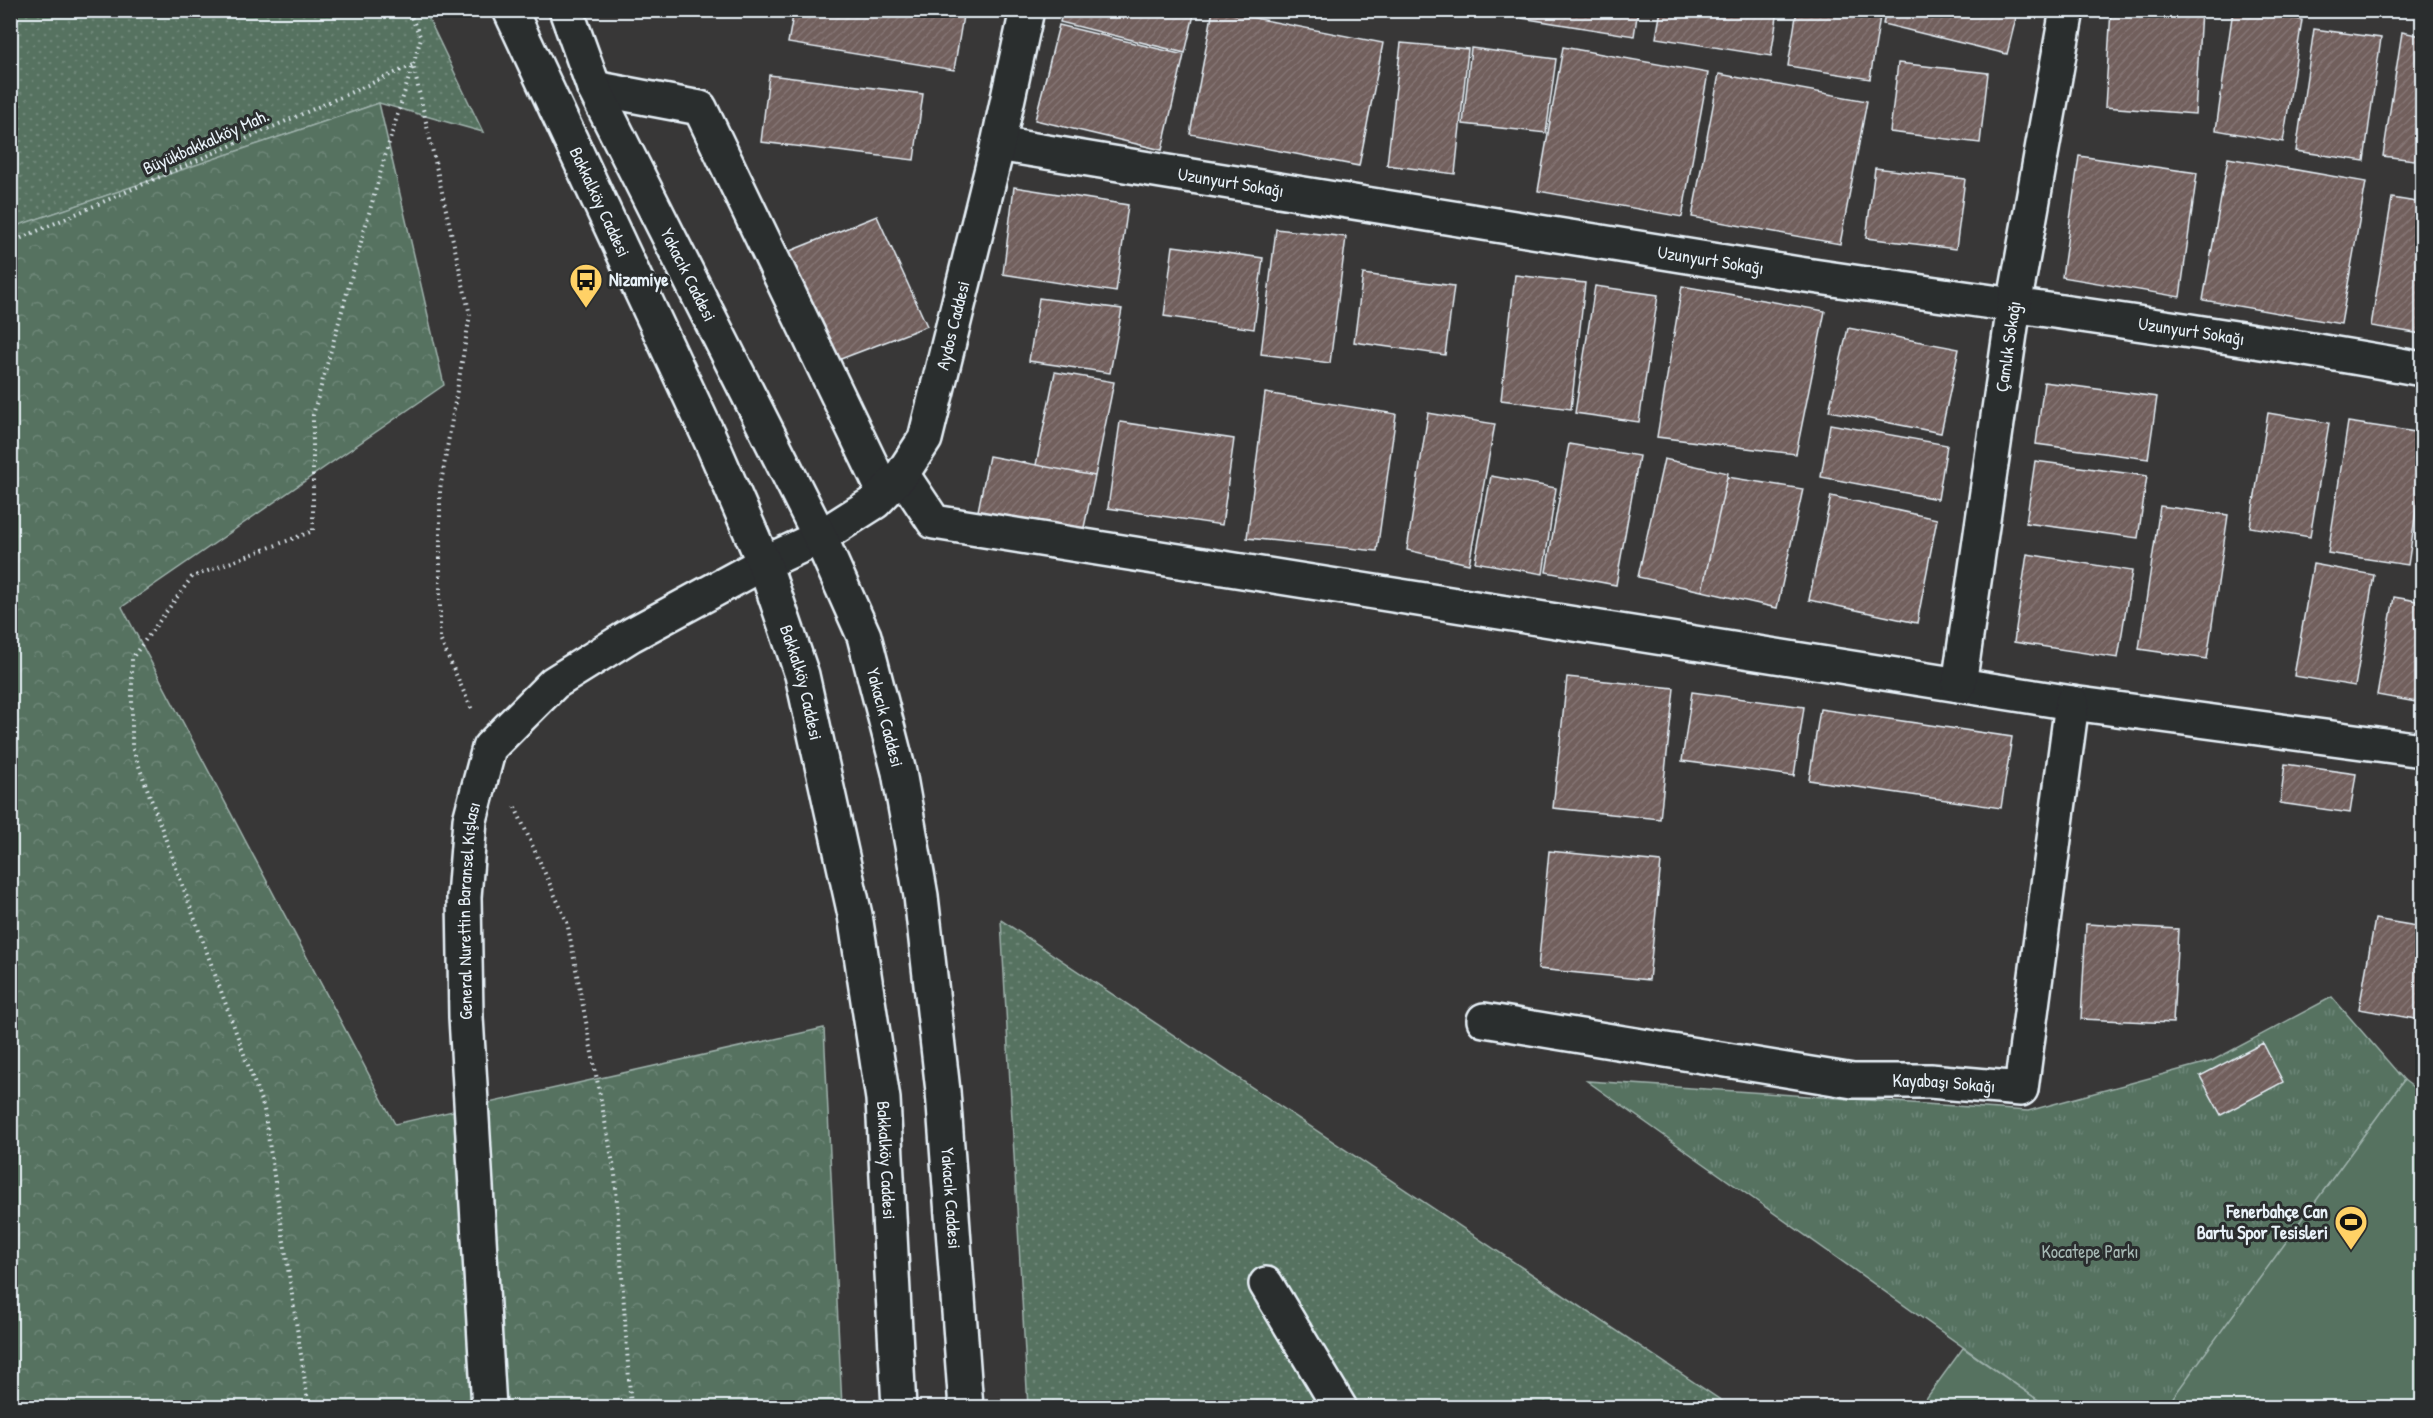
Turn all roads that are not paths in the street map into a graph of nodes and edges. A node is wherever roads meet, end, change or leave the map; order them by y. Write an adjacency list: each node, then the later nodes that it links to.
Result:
1 (510, 10): 11 (street, Bakkalköy Caddesi)
2 (567, 10): 5 (street, Yakacık Caddesi)
3 (1027, 10): 6 (street, Aydos Caddesi)
4 (2067, 10): 7 (street, Çamlık Sokağı)
5 (594, 88): 9 (street); 10 (street, Yakacık Caddesi)
6 (998, 144): 7 (street, Uzunyurt Sokağı); 9 (street, Aydos Caddesi)
7 (2014, 306): 8 (street, Uzunyurt Sokağı); 12 (street, Çamlık Sokağı)
8 (2422, 369)
9 (893, 483): 10 (street, Aydos Caddesi); 12 (street)
10 (820, 537): 11 (street, Aydos Caddesi); 19 (street, Yakacık Caddesi)
11 (764, 563): 17 (street, General Nurettin Baransel Kışlası); 18 (street, Bakkalköy Caddesi)
12 (1959, 685): 13 (street)
13 (2072, 703): 14 (street); 15 (street, Kayabaşı Sokağı)
14 (2422, 750)
15 (1484, 1020)
16 (1266, 1284): 20 (street)
17 (489, 1407)
18 (899, 1407)
19 (966, 1407)
20 (1340, 1407)

